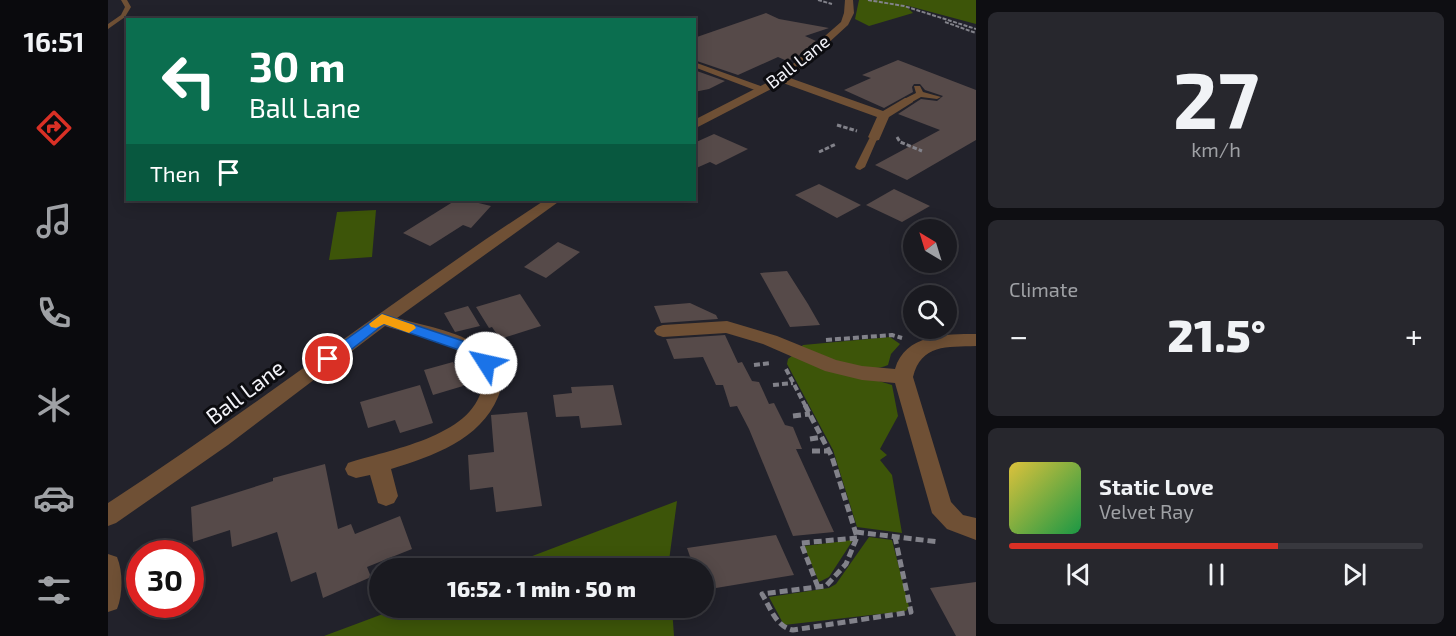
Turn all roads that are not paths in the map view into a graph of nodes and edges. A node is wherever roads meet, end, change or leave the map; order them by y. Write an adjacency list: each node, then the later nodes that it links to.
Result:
1 (124, 0): 3 (lane)
2 (849, 0): 5 (street, Ball Lane)
3 (108, 27)
4 (696, 65): 6 (lane)
5 (782, 79): 6 (street, Ball Lane); 9 (street)
6 (763, 90): 10 (street, Ball Lane)
7 (915, 94): 8 (lane); 9 (street)
8 (938, 97)
9 (884, 115): 11 (street)
10 (696, 124)
11 (873, 137): 12 (lane)
12 (860, 167)
13 (552, 201): 14 (street, Ball Lane)
14 (382, 319): 18 (street); 21 (street, Ball Lane)
15 (663, 331): 17 (street)
16 (976, 340): 17 (street)
17 (903, 377): 22 (street)
18 (379, 464): 19 (street); 20 (street)
19 (356, 469)
20 (386, 496)
21 (109, 514)
22 (976, 529)
23 (108, 565): 24 (street)
24 (108, 600)

